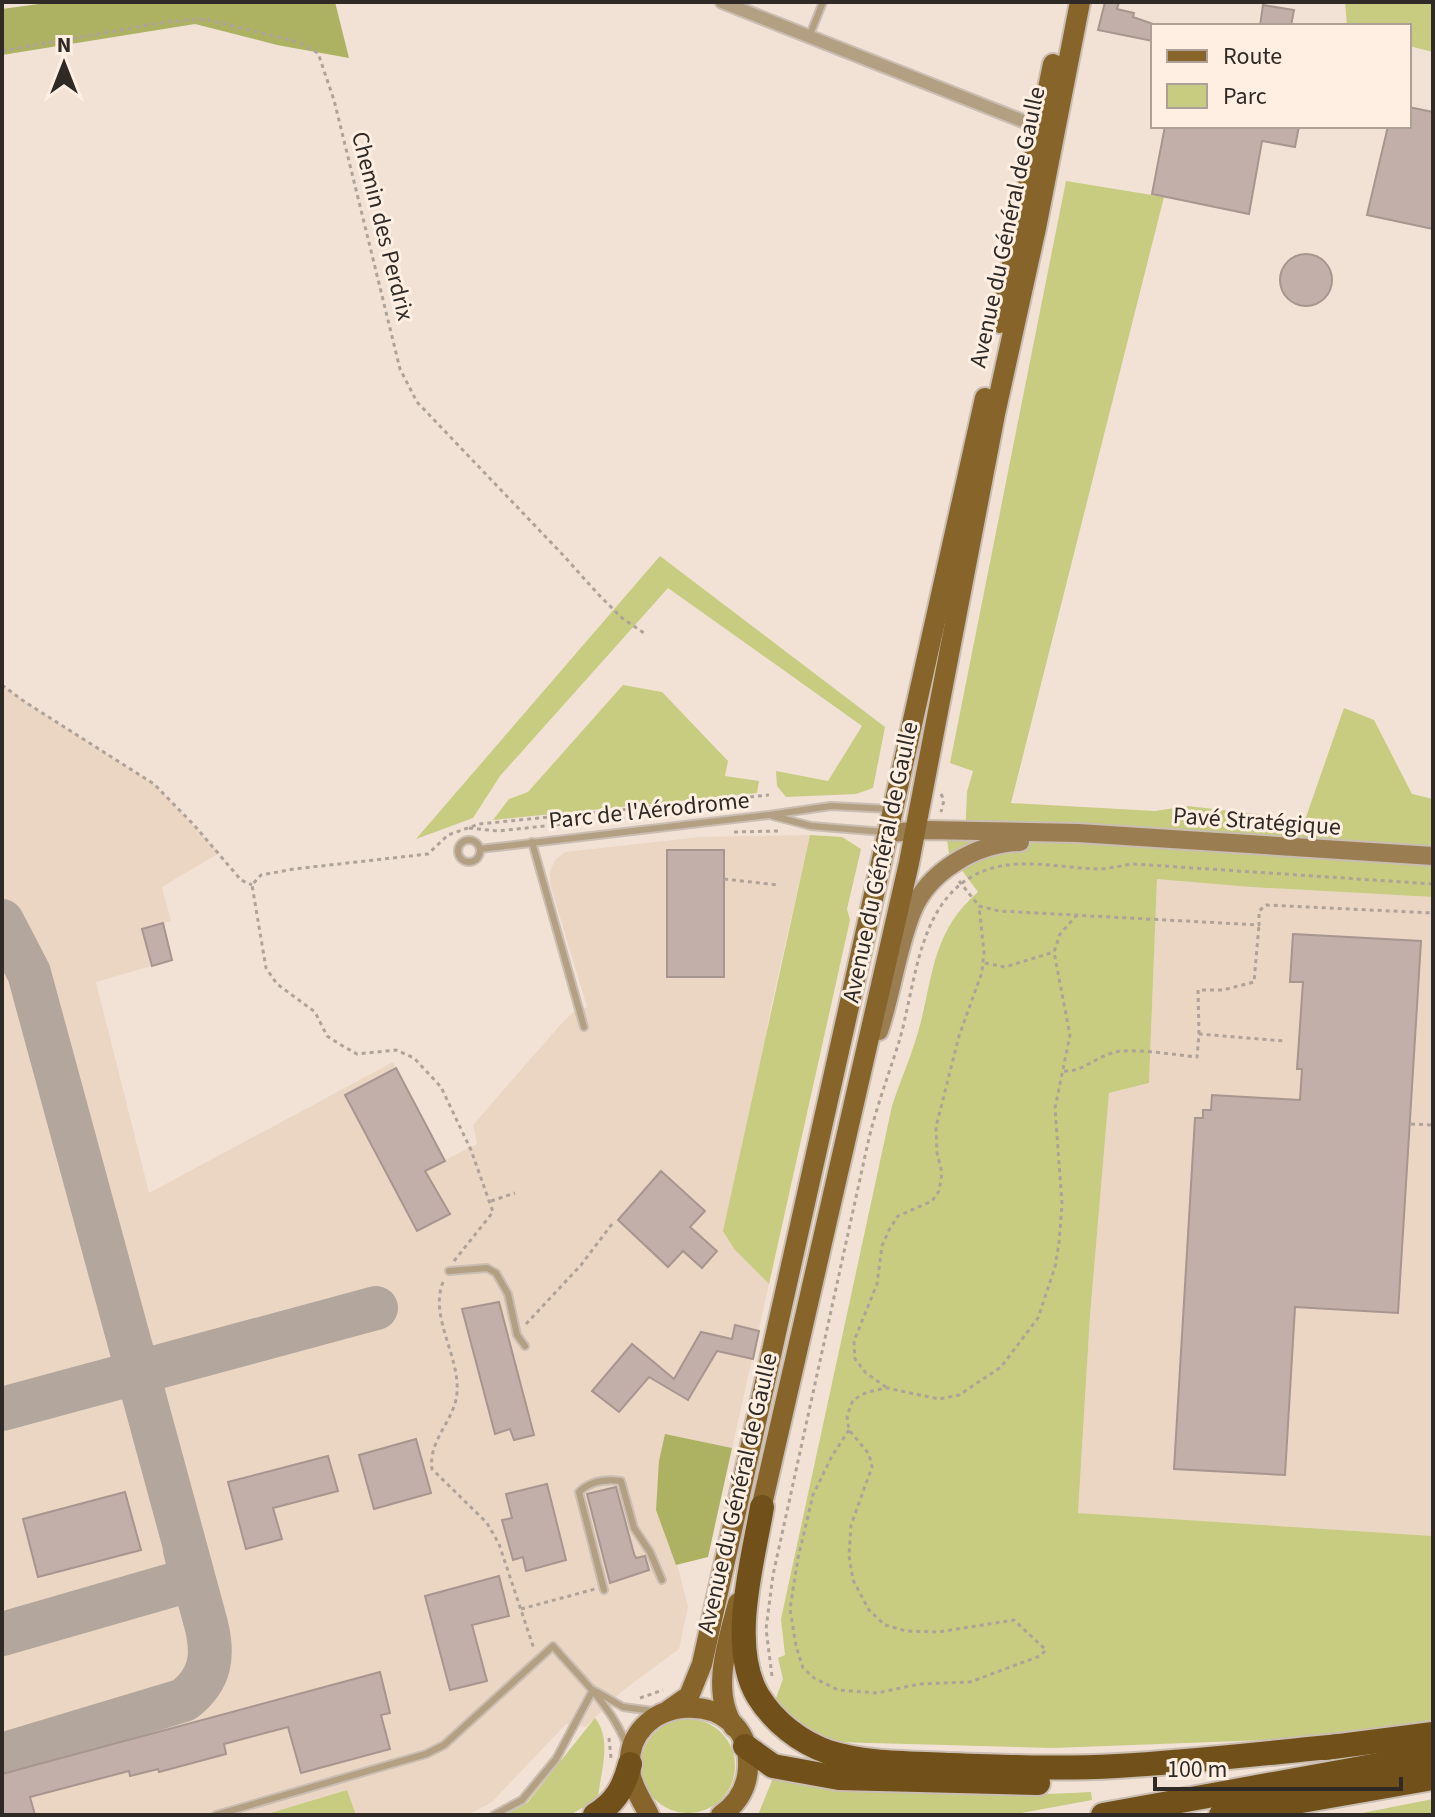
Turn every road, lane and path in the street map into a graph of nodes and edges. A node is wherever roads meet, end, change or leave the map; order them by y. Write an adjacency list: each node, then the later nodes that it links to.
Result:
1 (722, 2): 5 (street)
2 (823, 2): 5 (lane)
3 (1067, 2): 7 (main road, Avenue du Général de Gaulle)
4 (1080, 2): 7 (main road, Avenue du Général de Gaulle)
5 (809, 37): 7 (street)
6 (2, 51): 8 (path, Chemin des Perdrix)
7 (1047, 130): 12 (main road, Avenue du Général de Gaulle); 14 (main road, Avenue du Général de Gaulle)
8 (647, 635)
9 (2, 685): 24 (path)
10 (769, 795): 15 (path)
11 (732, 806): 15 (path)
12 (893, 809): 13 (lane, Parc de l'Aérodrome); 14 (main road); 16 (main road, Avenue du Général de Gaulle)
13 (769, 815): 16 (lane, Parc de l'Aérodrome); 18 (lane, Parc de l'Aérodrome)
14 (918, 823): 16 (main road, Pavé Stratégique); 17 (main road, Pavé Stratégique); 36 (main road, Avenue du Général de Gaulle)
15 (462, 828): 24 (path)
16 (888, 833): 54 (main road, Avenue du Général de Gaulle)
17 (1130, 836): 20 (main road, Pavé Stratégique); 36 (main road)
18 (532, 842): 19 (lane, Parc de l'Aérodrome); 32 (lane)
19 (480, 849)
20 (1433, 856)
21 (724, 879): 25 (path)
22 (962, 884): 23 (path); 26 (path); 53 (path)
23 (1433, 884)
24 (252, 885): 40 (path)
25 (778, 885)
26 (979, 906): 28 (path); 31 (path)
27 (1433, 913): 29 (path)
28 (1078, 914): 29 (path); 30 (path)
29 (1259, 925): 33 (path)
30 (1054, 952): 31 (path); 35 (path)
31 (983, 963): 45 (path)
32 (584, 1027)
33 (1199, 1034): 34 (path); 35 (path)
34 (1284, 1041)
35 (1064, 1071): 45 (path)
36 (860, 1073): 47 (main road, Avenue du Général de Gaulle)
37 (1411, 1124): 38 (path)
38 (1433, 1125)
39 (515, 1193): 40 (path)
40 (491, 1201): 42 (path)
41 (612, 1224): 43 (path)
42 (449, 1271): 43 (lane); 50 (path)
43 (517, 1335): 44 (lane)
44 (525, 1346)
45 (887, 1388): 46 (path)
46 (849, 1430): 46 (path)
47 (762, 1507): 53 (highway); 56 (main road, Avenue du Général de Gaulle)
48 (662, 1580): 49 (lane)
49 (603, 1588): 50 (path)
50 (521, 1609): 51 (path)
51 (540, 1659): 52 (lane); 63 (lane)
52 (593, 1690): 54 (lane); 59 (lane); 64 (lane)
53 (758, 1696): 57 (highway)
54 (669, 1710): 56 (main road); 59 (main road, Avenue du Général de Gaulle)
55 (1433, 1734): 57 (highway)
56 (740, 1736): 57 (highway); 66 (main road, Avenue du Général de Gaulle)
57 (1340, 1746)
58 (1433, 1755): 67 (highway)
59 (630, 1760): 62 (main road); 65 (highway)
60 (1433, 1778): 61 (highway)
61 (1389, 1786): 68 (highway); 69 (highway)
62 (650, 1811)
63 (216, 1815)
64 (494, 1815)
65 (595, 1815)
66 (721, 1815)
67 (1103, 1815)
68 (1221, 1815)
69 (1290, 1815)

